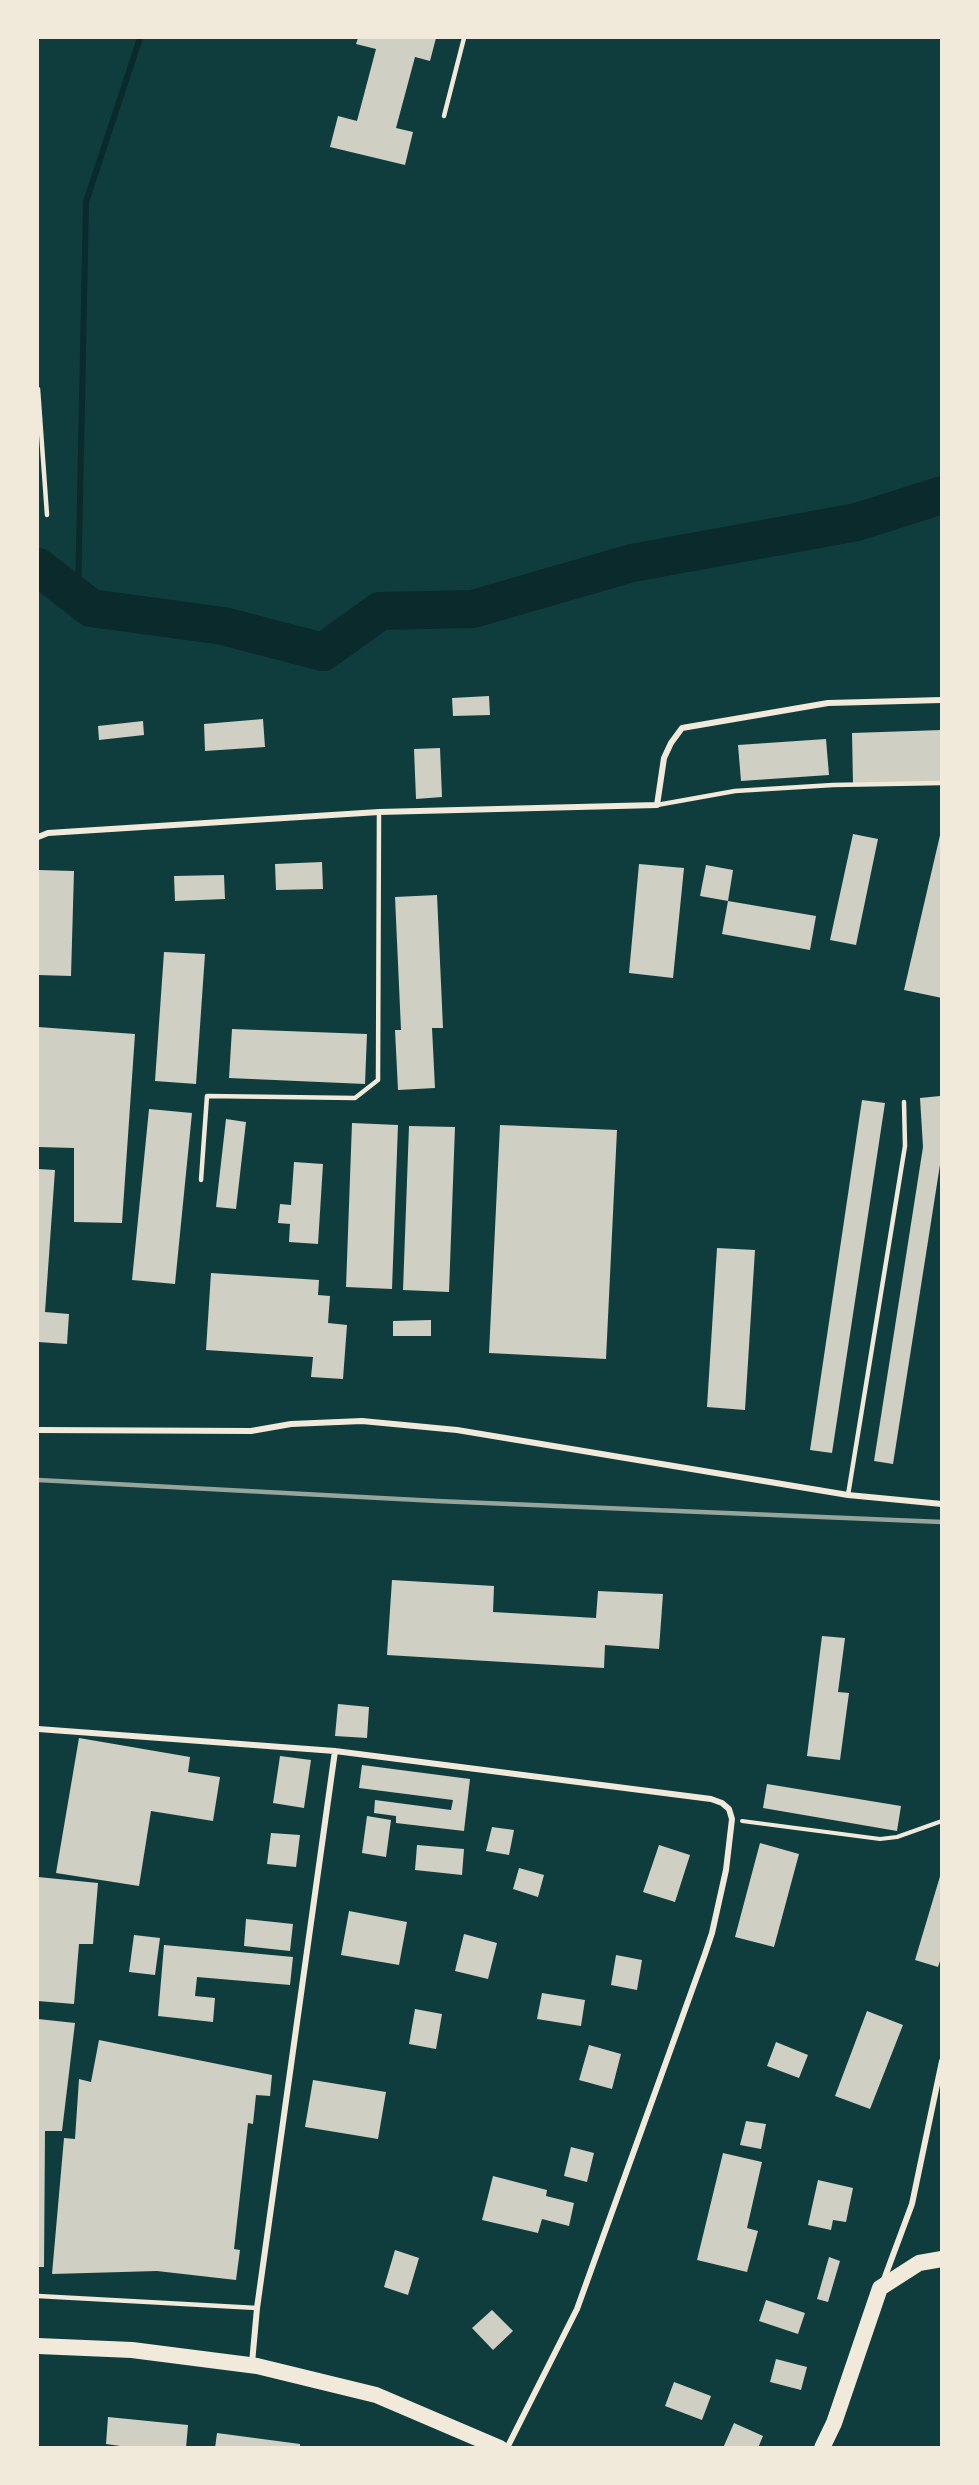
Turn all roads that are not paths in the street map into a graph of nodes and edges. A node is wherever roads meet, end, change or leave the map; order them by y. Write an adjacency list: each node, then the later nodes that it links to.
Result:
1 (464, 38): 2 (lane)
2 (444, 116)
3 (38, 389): 4 (lane)
4 (47, 514)
5 (942, 700): 7 (street)
6 (942, 783): 7 (lane)
7 (657, 805): 8 (street)
8 (379, 812): 9 (street); 11 (lane)
9 (38, 837)
10 (904, 1102): 13 (lane)
11 (201, 1180)
12 (38, 1430): 13 (street)
13 (848, 1495): 14 (street)
14 (942, 1504)
15 (38, 1729): 16 (street)
16 (335, 1751): 21 (street); 25 (street)
17 (942, 2061): 19 (street)
18 (942, 2259): 19 (highway)
19 (880, 2288): 26 (highway)
20 (38, 2296): 21 (lane)
21 (257, 2308): 23 (street)
22 (38, 2346): 23 (highway)
23 (251, 2365): 24 (highway)
24 (500, 2448)
25 (507, 2448)
26 (822, 2448)

